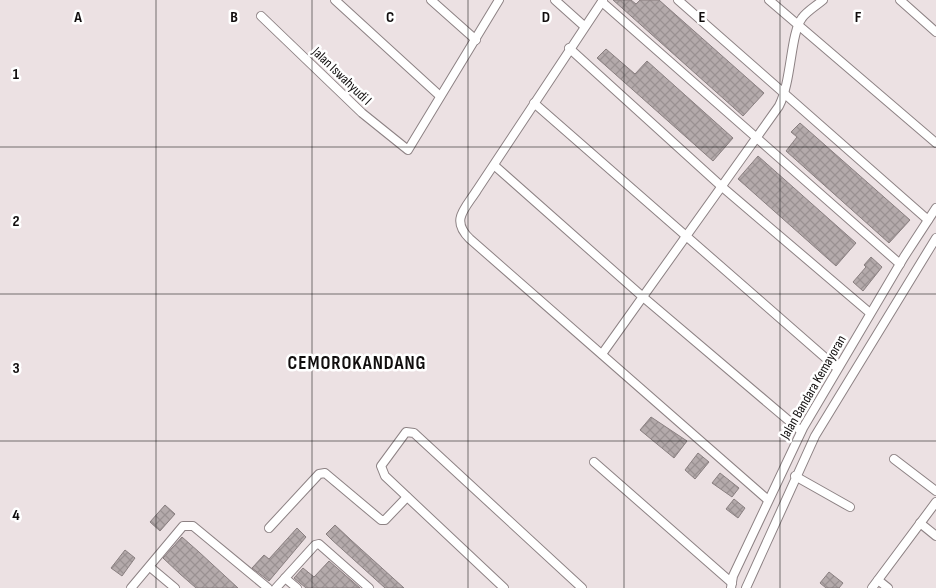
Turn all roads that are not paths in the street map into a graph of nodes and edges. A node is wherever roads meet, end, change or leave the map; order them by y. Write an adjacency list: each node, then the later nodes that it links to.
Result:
1 (335, 0): 17 (street)
2 (431, 0): 14 (street)
3 (500, 0): 14 (street)
4 (555, 0): 12 (street)
5 (678, 0): 16 (street)
6 (769, 0): 11 (street)
7 (823, 0): 11 (street)
8 (900, 0): 13 (street)
9 (602, 1): 12 (street); 19 (street)
10 (261, 16): 17 (street, Jalan Iswahyudi I)
11 (798, 24): 16 (street); 20 (street)
12 (584, 26): 15 (street)
13 (936, 32)
14 (476, 40): 17 (street)
15 (569, 48): 18 (street); 22 (street)
16 (786, 93): 19 (street); 24 (street)
17 (440, 96)
18 (534, 103): 21 (street); 25 (street)
19 (755, 138): 22 (street); 27 (street)
20 (936, 143)
21 (495, 166): 28 (street); 30 (street)
22 (721, 186): 25 (street); 29 (street)
23 (936, 208): 24 (street, Jalan Bandara Kemayoran)
24 (928, 220): 27 (street, Jalan Bandara Kemayoran)
25 (687, 237): 28 (street); 31 (street)
26 (936, 238): 35 (street, Jalan Bandara Kemayoran)
27 (900, 264): 29 (street, Jalan Bandara Kemayoran)
28 (643, 297): 30 (street); 32 (street)
29 (870, 313): 31 (street, Jalan Bandara Kemayoran)
30 (602, 354): 38 (street)
31 (837, 368): 32 (street, Jalan Bandara Kemayoran)
32 (801, 431): 38 (street, Jalan Bandara Kemayoran)
33 (894, 459): 36 (street)
34 (594, 462): 47 (street)
35 (795, 476): 40 (street); 56 (street, Jalan Bandara Kemayoran)
36 (936, 491)
37 (407, 497): 42 (street); 54 (street); 55 (street)
38 (768, 500): 47 (street, Jalan Bandara Kemayoran)
39 (936, 502): 41 (street)
40 (850, 507)
41 (920, 523): 43 (street); 46 (street)
42 (269, 528)
43 (936, 536)
44 (150, 567): 48 (street); 49 (street); 50 (street)
45 (286, 578): 51 (street); 52 (street); 53 (street)
46 (878, 580): 57 (street); 58 (street)
47 (731, 585)
48 (131, 588)
49 (174, 588)
50 (268, 588)
51 (276, 588)
52 (297, 588)
53 (369, 588)
54 (504, 588)
55 (582, 588)
56 (746, 588)
57 (872, 588)
58 (888, 588)

